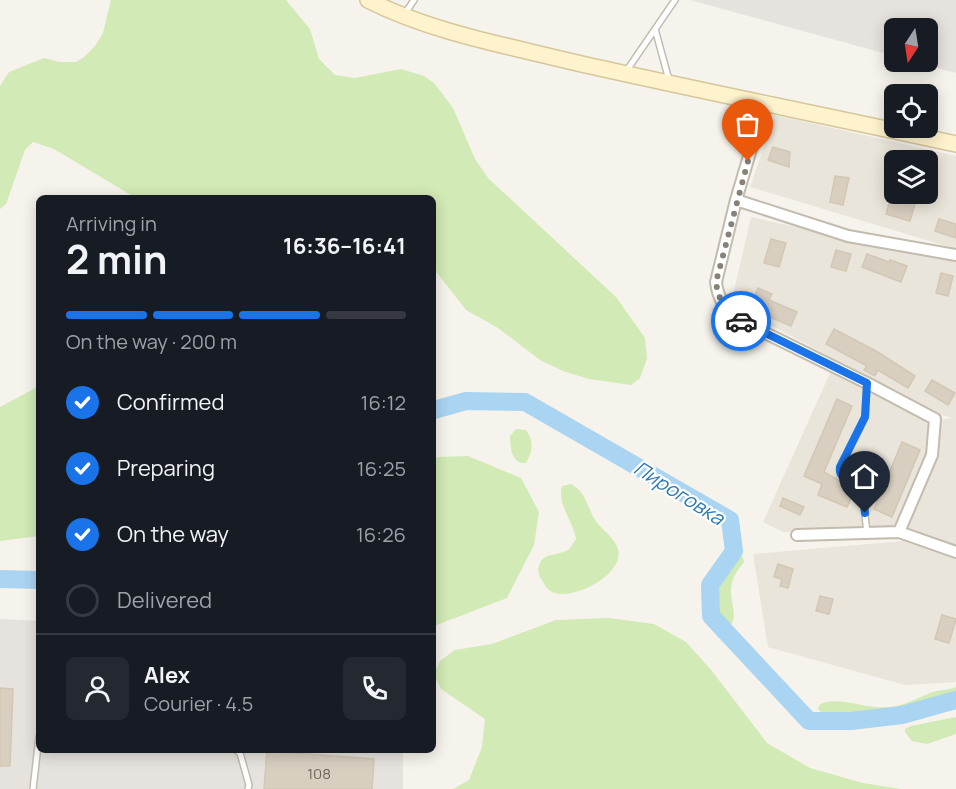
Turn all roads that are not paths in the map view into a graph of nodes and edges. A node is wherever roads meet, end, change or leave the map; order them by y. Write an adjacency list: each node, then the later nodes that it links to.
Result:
1 (368, 0): 4 (main road)
2 (414, 0): 4 (lane)
3 (675, 0): 5 (lane)
4 (404, 16): 6 (main road)
5 (655, 29): 6 (lane); 7 (lane)
6 (624, 74): 7 (main road)
7 (670, 84): 8 (main road)
8 (765, 102): 9 (main road); 10 (street)
9 (956, 144)
10 (736, 200): 11 (street); 12 (street)
11 (956, 255)
12 (867, 383): 13 (street); 14 (lane)
13 (899, 532): 14 (street); 16 (street)
14 (867, 533): 15 (street)
15 (797, 535)
16 (956, 552)
17 (37, 753): 19 (lane)
18 (240, 753): 20 (lane)
19 (33, 789)
20 (248, 789)

